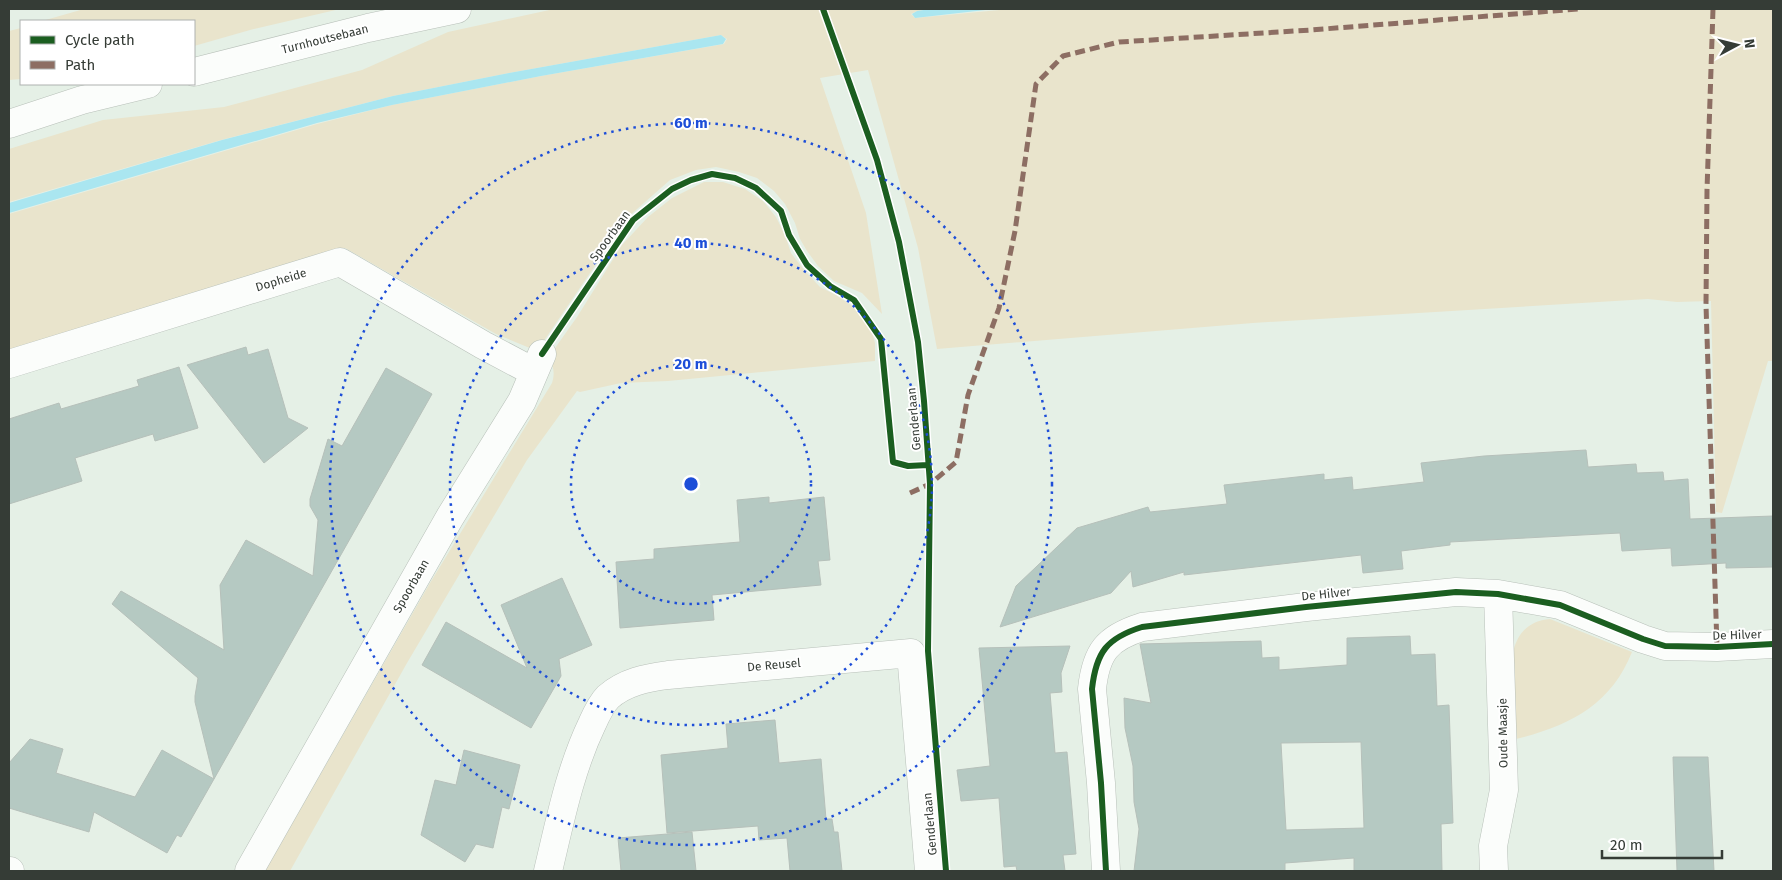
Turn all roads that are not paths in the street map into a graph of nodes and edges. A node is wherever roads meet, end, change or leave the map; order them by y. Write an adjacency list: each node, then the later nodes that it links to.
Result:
1 (456, 9): 2 (street, Turnhoutsebaan)
2 (195, 72)
3 (144, 85): 4 (street)
4 (9, 124)
5 (538, 363): 6 (street, Dopheide); 9 (street, Spoorbaan)
6 (9, 364)
7 (1498, 594): 8 (street, De Hilver); 12 (street, De Hilver); 13 (street, Oude Maasje)
8 (1773, 644)
9 (249, 871)
10 (548, 871): 11 (street, De Reusel)
11 (929, 871)
12 (1106, 871)
13 (1494, 871)

